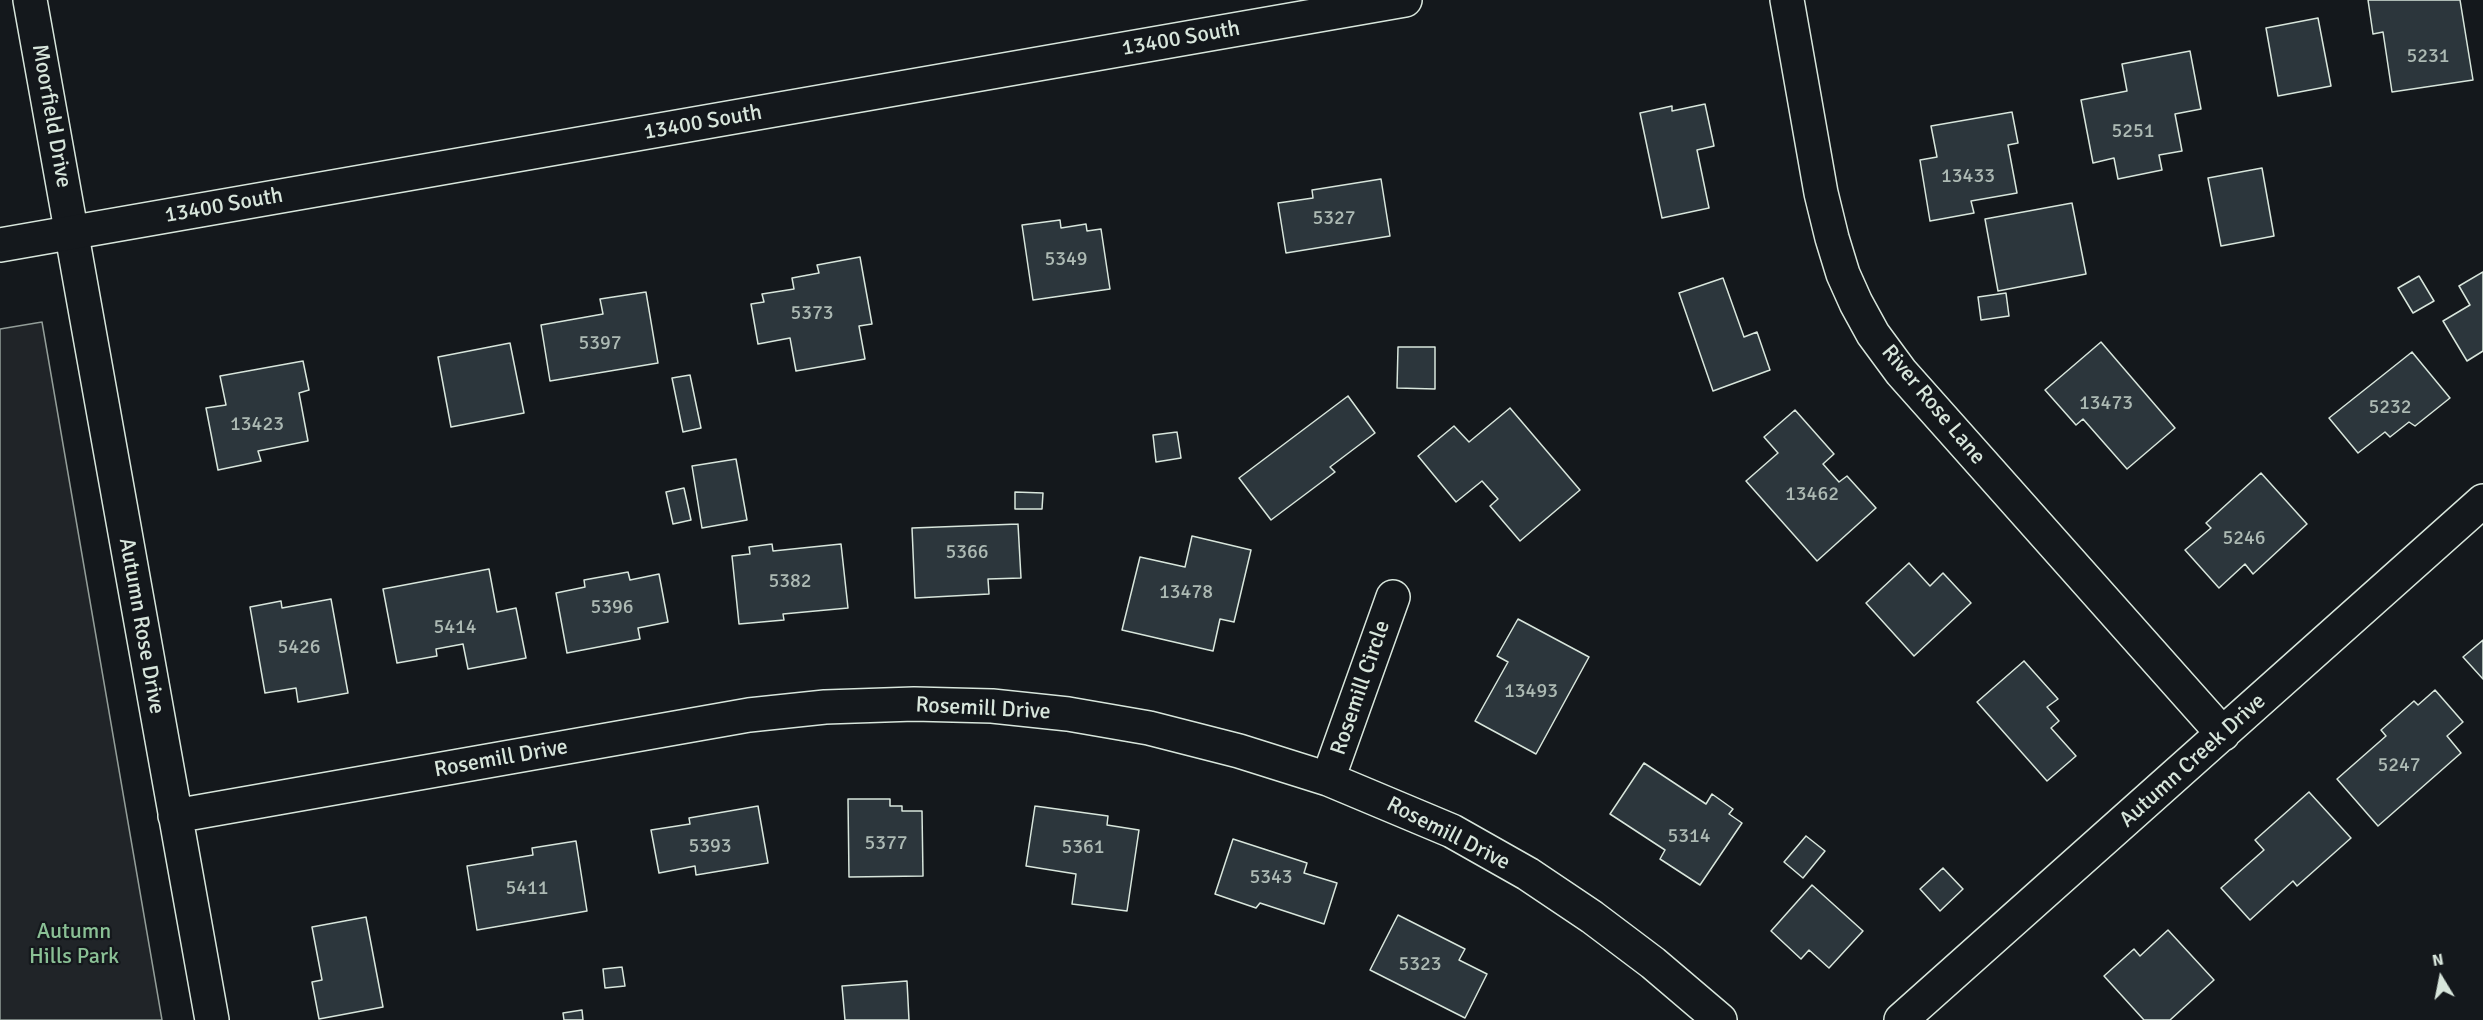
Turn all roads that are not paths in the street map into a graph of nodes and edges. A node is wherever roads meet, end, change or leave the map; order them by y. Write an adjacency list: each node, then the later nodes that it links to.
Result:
1 (30, 0): 4 (street, Moorfield Drive)
2 (1405, 0): 4 (street, 13400 South)
3 (1787, 0): 8 (street, River Rose Lane)
4 (71, 233): 5 (street, 13400 South); 10 (street, Autumn Rose Drive)
5 (0, 245)
6 (2483, 501): 8 (street, Autumn Creek Drive)
7 (1393, 597): 9 (street, Rosemill Circle)
8 (2223, 734): 13 (street, Autumn Creek Drive)
9 (1328, 779): 10 (street, Rosemill Drive); 12 (street, Rosemill Drive)
10 (175, 816): 11 (street, Autumn Rose Drive)
11 (212, 1020)
12 (1720, 1020)
13 (1901, 1020)

